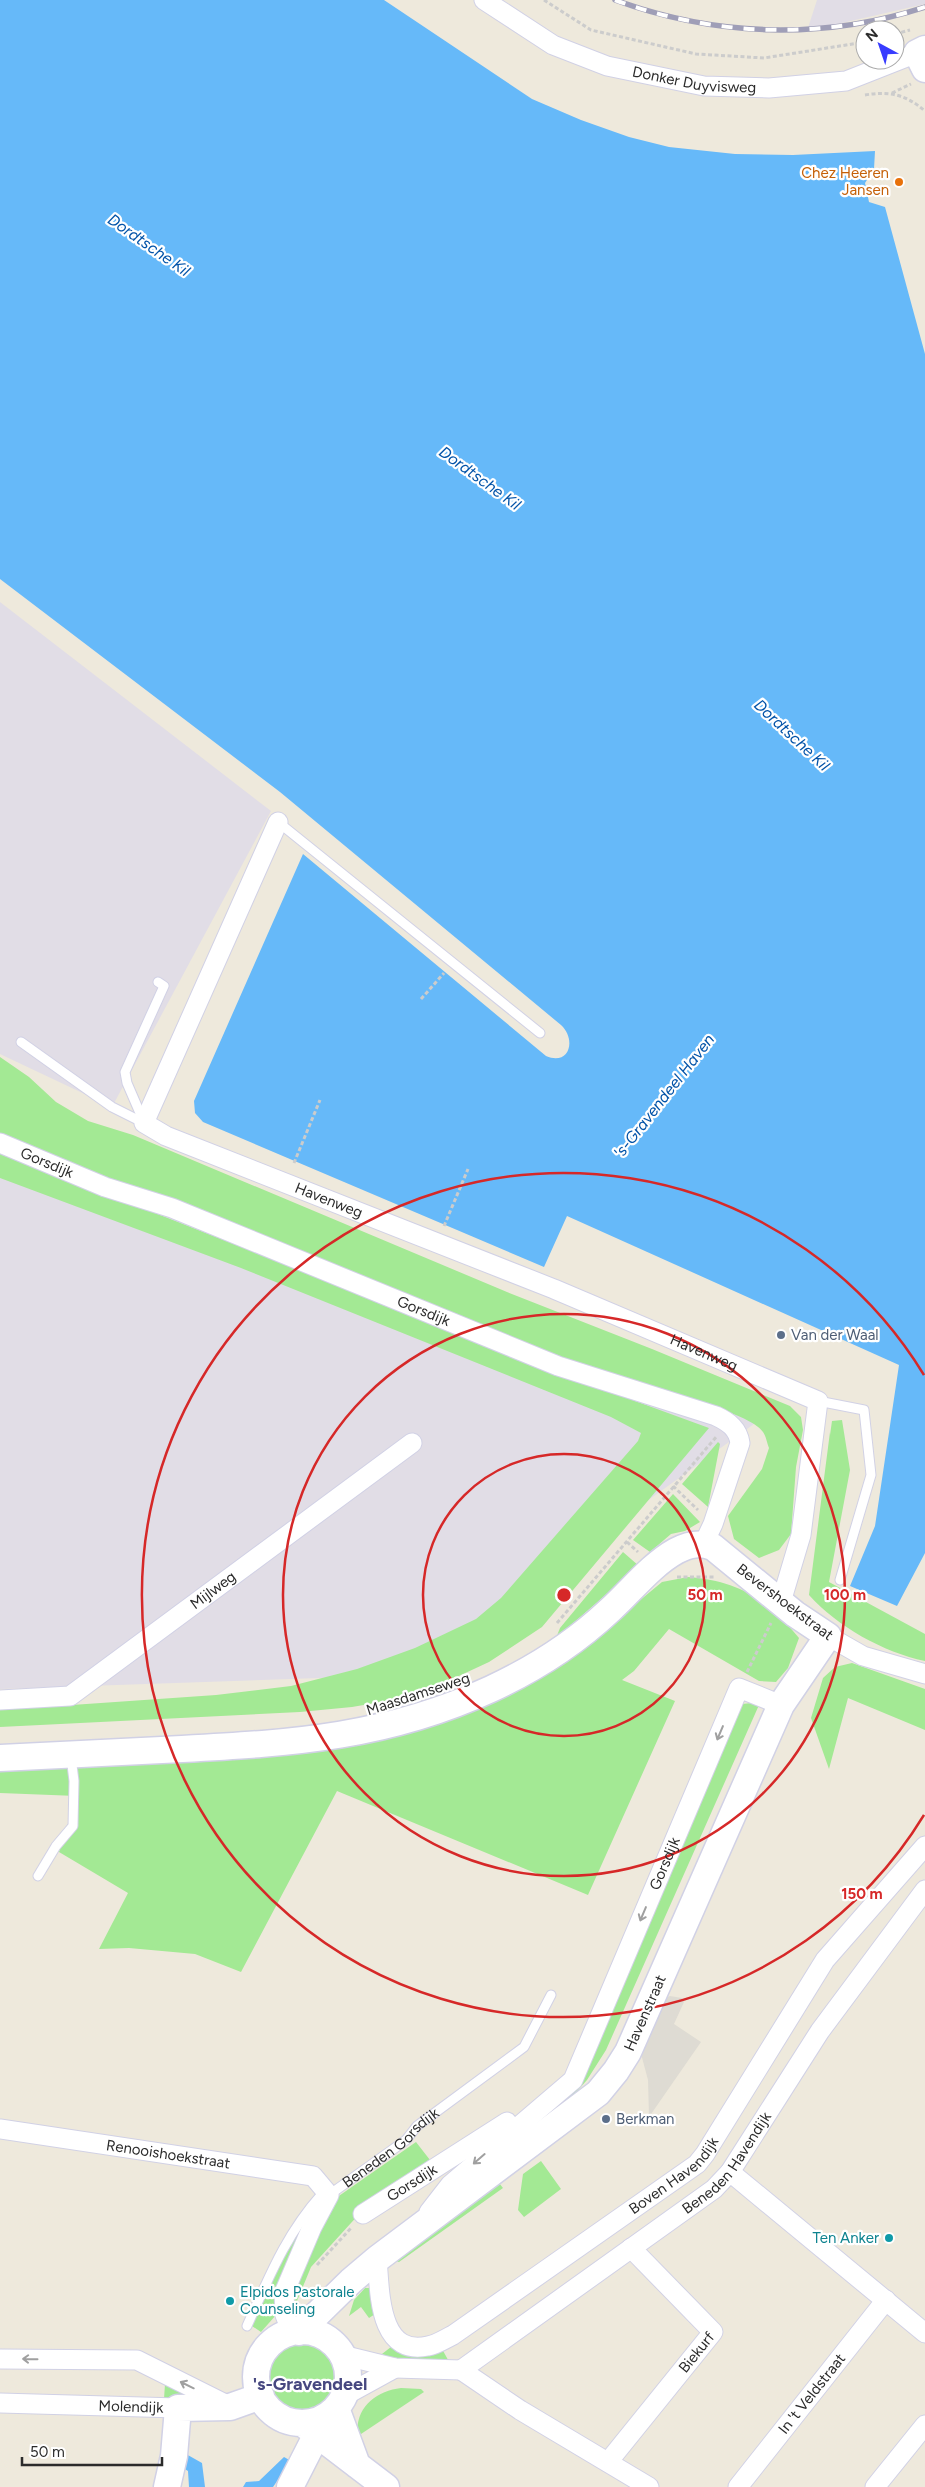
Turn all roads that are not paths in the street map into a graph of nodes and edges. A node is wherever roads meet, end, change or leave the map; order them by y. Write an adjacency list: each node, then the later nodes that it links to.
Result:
1 (484, 0): 2 (street, Donker Duyvisweg)
2 (922, 57)
3 (278, 822): 5 (lane); 7 (street)
4 (158, 982): 7 (lane)
5 (540, 1033)
6 (21, 1042): 7 (lane)
7 (144, 1123): 9 (street, Havenweg)
8 (0, 1143): 11 (street, Gorsdijk)
9 (818, 1401): 12 (lane, Havenweg); 13 (street)
10 (412, 1442): 16 (street, Mijlweg)
11 (708, 1533): 13 (street, Bevershoekstraat); 18 (street, Maasdamseweg)
12 (840, 1580)
13 (781, 1602): 14 (street, Bevershoekstraat)
14 (828, 1636): 15 (street, Bevershoekstraat); 17 (street, Havenstraat)
15 (925, 1674)
16 (0, 1700)
17 (781, 1704): 24 (street, Gorsdijk, one-way to 24); 29 (street, Havenstraat)
18 (70, 1754): 19 (street, Maasdamseweg); 21 (lane)
19 (0, 1758)
20 (925, 1846): 31 (street, Boven Havendijk)
21 (38, 1876)
22 (925, 1890): 26 (street, Beneden Havendijk)
23 (551, 1995): 27 (lane, Beneden Gorsdijk)
24 (573, 2080): 28 (street, Gorsdijk); 29 (street, Gorsdijk, one-way to 29)
25 (0, 2129): 27 (street, Renooishoekstraat)
26 (730, 2172): 30 (street, Beneden Havendijk); 33 (street)
27 (327, 2192): 34 (lane, Beneden Gorsdijk); 35 (street, Beneden Gorsdijk)
28 (363, 2214)
29 (416, 2229): 31 (street, Havenstraat)
30 (632, 2248): 40 (street, Beneden Havendijk); 47 (street, Biekurf)
31 (376, 2260): 32 (street, Havenstraat)
32 (339, 2292): 35 (street, Havenstraat); 37 (street)
33 (886, 2300): 36 (street); 52 (street, In 't Veldstraat)
34 (247, 2326)
35 (295, 2332): 37 (street); 41 (street)
36 (925, 2333)
37 (339, 2351): 39 (street); 45 (street)
38 (0, 2359): 43 (street, one-way to 38)
39 (395, 2368): 40 (street); 45 (street)
40 (461, 2370): 47 (street)
41 (261, 2396): 43 (street, Molendijk); 45 (street)
42 (0, 2403): 44 (street, Molendijk)
43 (230, 2407): 44 (street, Molendijk)
44 (178, 2408): 48 (street)
45 (324, 2416): 49 (street); 50 (street)
46 (925, 2425): 53 (street)
47 (608, 2462): 51 (street)
48 (167, 2487)
49 (290, 2487)
50 (386, 2487)
51 (649, 2487)
52 (738, 2487)
53 (875, 2487)

